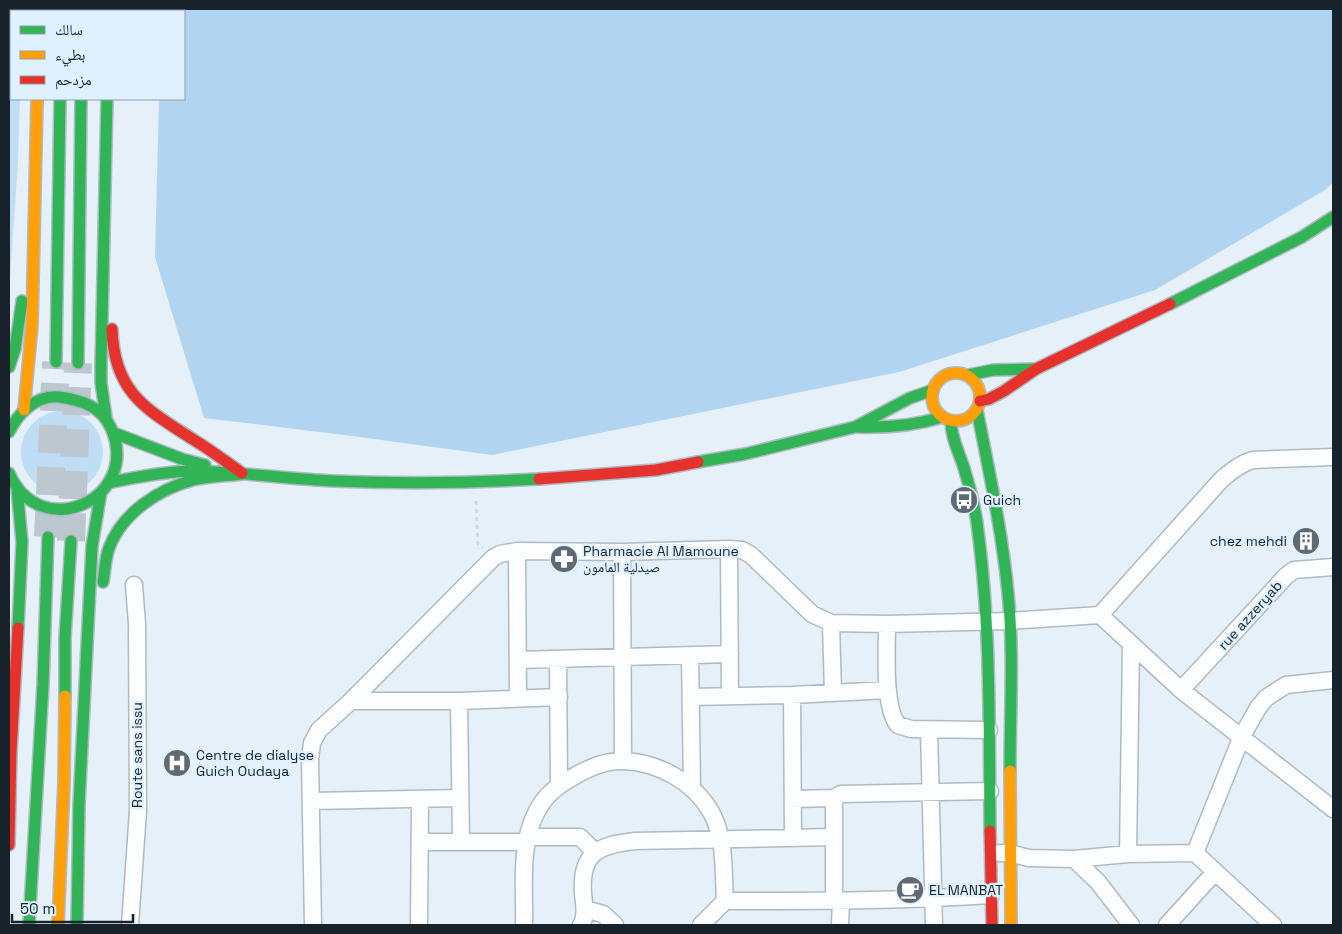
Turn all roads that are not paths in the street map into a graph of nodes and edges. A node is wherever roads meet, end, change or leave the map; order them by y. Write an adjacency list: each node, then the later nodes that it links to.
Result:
1 (37, 100): 6 (main road)
2 (60, 100): 8 (main road)
3 (81, 100): 9 (main road)
4 (107, 100): 7 (main road)
5 (1333, 218): 11 (main road)
6 (35, 265): 10 (main road); 16 (main road)
7 (104, 276): 17 (main road); 25 (main road)
8 (56, 362)
9 (78, 363)
10 (9, 367)
11 (1036, 369): 12 (main road); 14 (main road)
12 (968, 376): 13 (main road); 15 (main road)
13 (933, 390): 18 (main road); 20 (main road)
14 (1004, 390): 15 (main road); 22 (main road)
15 (978, 406): 18 (main road); 22 (main road)
16 (24, 410): 17 (main road); 19 (main road)
17 (106, 417): 21 (main road)
18 (947, 419): 20 (main road); 40 (main road)
19 (10, 426)
20 (855, 427): 25 (main road)
21 (114, 433): 25 (main road); 27 (main road)
22 (982, 436): 39 (main road)
23 (1333, 457): 38 (street)
24 (9, 474): 26 (main road)
25 (243, 474): 27 (main road); 37 (main road)
26 (17, 488): 27 (main road); 36 (main road)
27 (105, 488): 37 (main road)
28 (48, 537): 94 (main road)
29 (71, 541): 95 (main road)
30 (729, 549): 32 (street); 41 (street); 44 (street)
31 (517, 551): 32 (street); 48 (street); 58 (street)
32 (622, 552): 46 (street)
33 (1333, 567): 51 (street, rue azzeryab)
34 (9, 585): 36 (main road)
35 (134, 585): 97 (street, Route sans issu)
36 (18, 605): 80 (main road)
37 (89, 614): 96 (main road)
38 (1100, 615): 39 (street); 43 (street)
39 (1010, 620): 40 (street); 83 (main road)
40 (987, 621): 42 (street); 61 (main road)
41 (831, 623): 42 (street); 52 (street)
42 (887, 624): 50 (street)
43 (1131, 644): 51 (street); 85 (street)
44 (730, 654): 45 (street); 54 (street)
45 (690, 656): 46 (street); 56 (street)
46 (624, 657): 47 (street); 63 (street)
47 (558, 658): 48 (street); 55 (street)
48 (518, 660): 57 (street)
49 (1333, 680): 62 (street)
50 (888, 690): 52 (street); 60 (street)
51 (1181, 690): 62 (street)
52 (833, 693): 53 (street)
53 (792, 695): 54 (street); 71 (street)
54 (730, 696): 56 (street)
55 (559, 697): 57 (street); 64 (street)
56 (691, 697): 65 (street)
57 (518, 698): 59 (street)
58 (351, 701): 59 (street); 72 (street)
59 (460, 701): 68 (street)
60 (929, 730): 61 (street); 67 (street)
61 (989, 730): 66 (main road)
62 (1242, 736): 73 (street); 84 (street)
63 (622, 761): 64 (street); 65 (street)
64 (559, 786): 76 (street)
65 (692, 787): 77 (street)
66 (990, 791): 67 (street); 82 (main road)
67 (929, 793): 69 (street); 89 (street)
68 (460, 798): 70 (street); 79 (street)
69 (834, 798): 71 (street); 75 (street)
70 (420, 799): 72 (street); 78 (street)
71 (793, 800): 74 (street)
72 (311, 801): 98 (street)
73 (1333, 809)
74 (793, 837): 75 (street); 77 (street)
75 (833, 837): 91 (street)
76 (528, 839): 79 (street); 81 (street); 100 (street)
77 (722, 840): 81 (street); 90 (street)
78 (420, 842): 79 (street); 99 (street)
79 (460, 842)
80 (9, 845)
81 (594, 851): 92 (street)
82 (991, 852): 83 (street); 88 (main road)
83 (1009, 853): 86 (street); 106 (main road)
84 (1195, 853): 85 (street); 87 (street)
85 (1128, 854): 86 (street)
86 (1074, 859): 93 (street)
87 (1215, 872): 107 (street); 108 (street)
88 (991, 895): 89 (street); 105 (main road)
89 (934, 899): 91 (street); 104 (street)
90 (725, 901): 91 (street); 102 (street)
91 (837, 901): 103 (street)
92 (583, 917): 101 (street)
93 (1127, 924)
94 (29, 925)
95 (58, 925)
96 (77, 925)
97 (130, 925)
98 (313, 925)
99 (419, 925)
100 (524, 925)
101 (615, 925)
102 (701, 925)
103 (840, 925)
104 (934, 925)
105 (992, 925)
106 (1011, 925)
107 (1167, 925)
108 (1272, 925)

